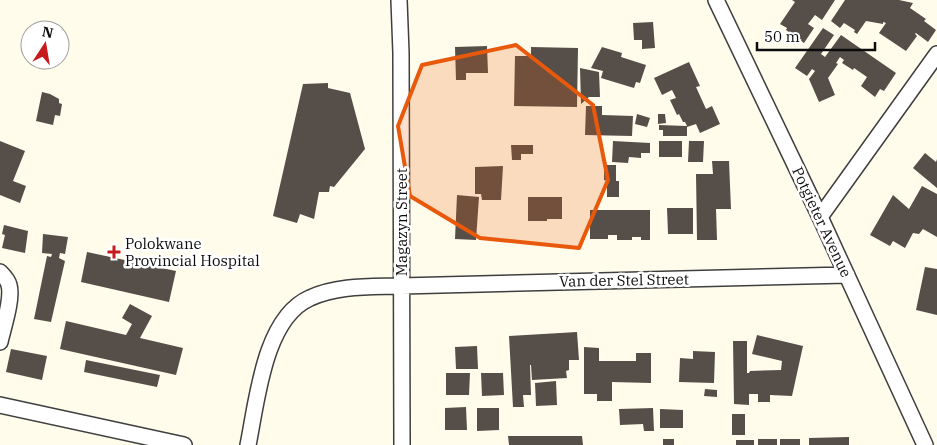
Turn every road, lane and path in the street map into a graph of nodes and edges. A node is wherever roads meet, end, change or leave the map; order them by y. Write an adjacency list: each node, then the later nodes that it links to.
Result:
1 (399, 0): 7 (street, Magazyn Street)
2 (716, 0): 4 (street, Potgieter Avenue)
3 (937, 54): 4 (street)
4 (820, 217): 6 (street, Potgieter Avenue)
5 (0, 272): 8 (street)
6 (847, 275): 7 (street, Van der Stel Street); 13 (street, Potgieter Avenue)
7 (401, 286): 11 (street, Van der Stel Street); 12 (street, Magazyn Street)
8 (0, 342)
9 (0, 405): 10 (street)
10 (184, 445)
11 (248, 445)
12 (402, 445)
13 (925, 445)

